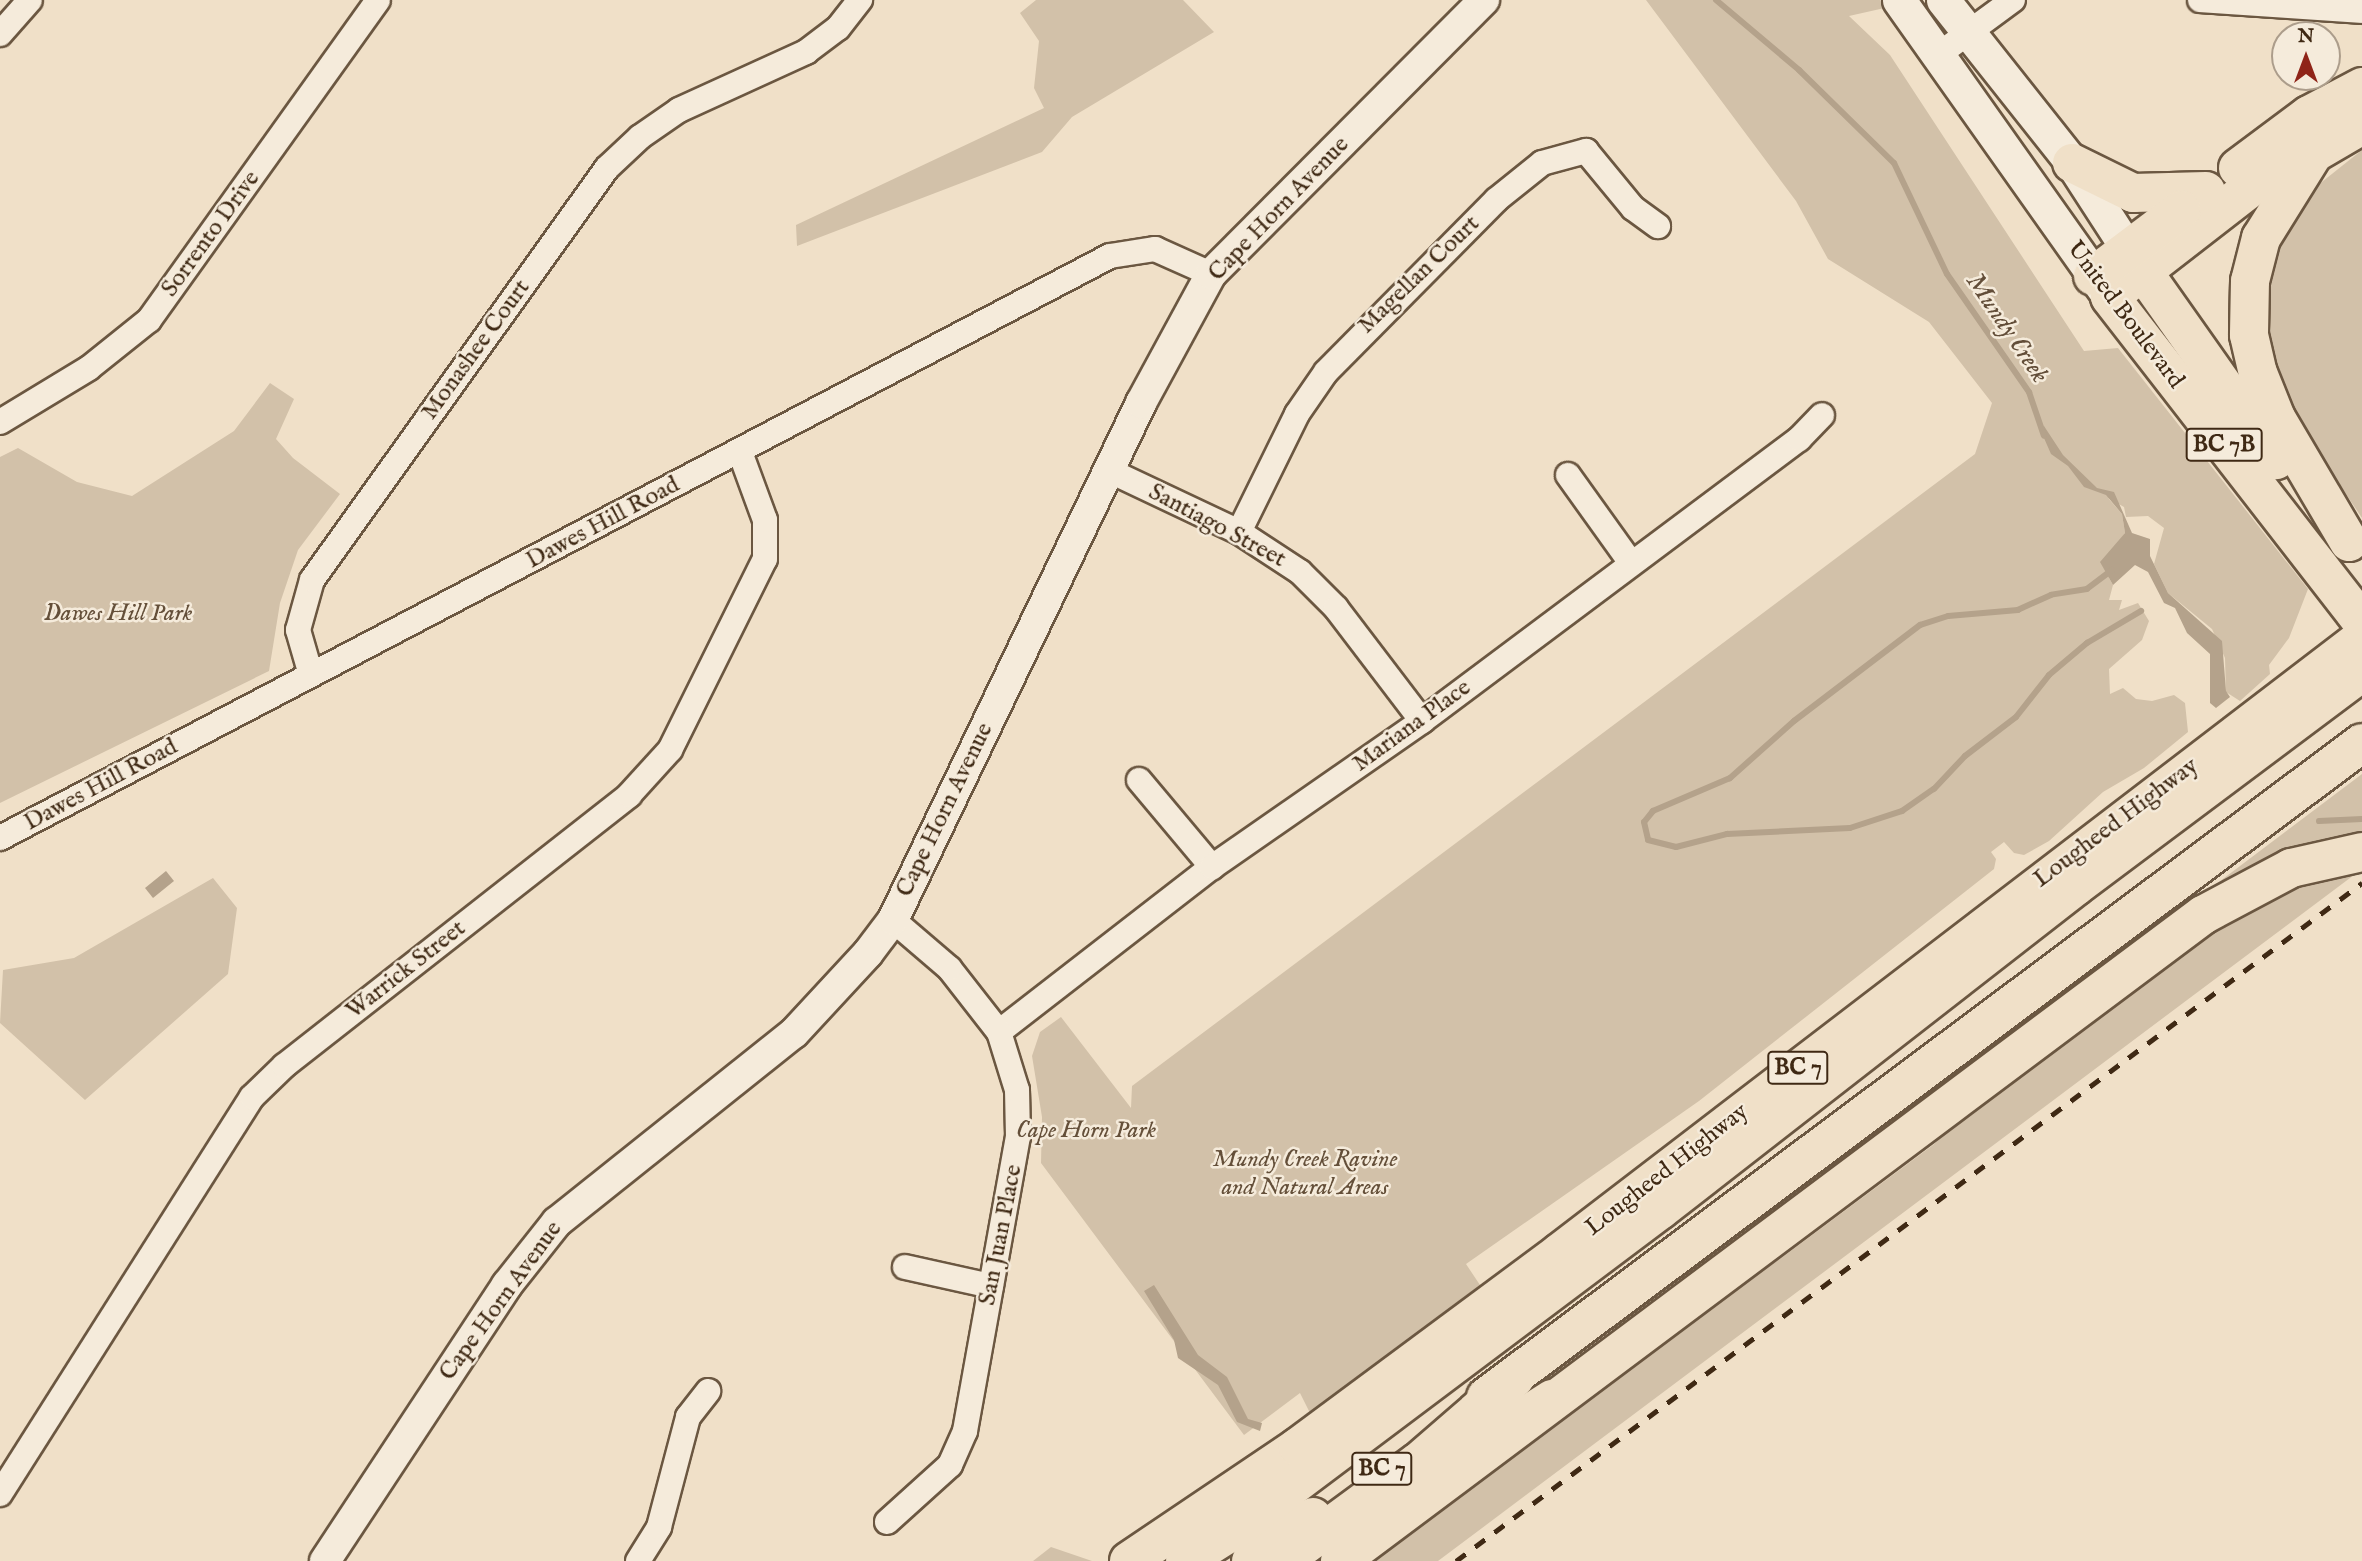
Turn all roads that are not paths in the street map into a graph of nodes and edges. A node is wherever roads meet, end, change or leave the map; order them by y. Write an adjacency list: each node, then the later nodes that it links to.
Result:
1 (30, 0): 11 (street)
2 (378, 0): 23 (street, Sorrento Drive)
3 (860, 0): 33 (street, Monashee Court)
4 (1484, 0): 20 (street, Cape Horn Avenue)
5 (1899, 0): 12 (main road, United Boulevard / BC 7B)
6 (1943, 0): 10 (main road, United Boulevard / BC 7B)
7 (2013, 0): 10 (street)
8 (2200, 0): 9 (street)
9 (2362, 12)
10 (1969, 31): 12 (street); 16 (main road, United Boulevard / BC 7B)
11 (0, 34)
12 (1938, 55): 21 (main road, United Boulevard / BC 7B)
13 (2362, 87): 17 (main road)
14 (2362, 125): 15 (main road)
15 (2314, 153): 19 (main road); 28 (main road)
16 (2072, 163): 17 (main road); 19 (main road, United Boulevard / BC 7B)
17 (2207, 191): 19 (main road)
18 (1658, 226): 27 (street, Magellan Court)
19 (2136, 261): 21 (main road); 28 (main road, United Boulevard / BC 7B)
20 (1211, 274): 24 (street, Dawes Hill Road); 25 (street, Cape Horn Avenue)
21 (2102, 286): 30 (main road, United Boulevard / BC 7B)
22 (1822, 415): 29 (street, Mariana Place)
23 (0, 422)
24 (740, 452): 33 (street, Dawes Hill Road); 47 (street, Warrick Street)
25 (1110, 471): 27 (street, Santiago Street); 40 (street, Cape Horn Avenue)
26 (1568, 475): 29 (street)
27 (1239, 533): 34 (street, Santiago Street)
28 (2356, 551)
29 (1631, 563): 34 (street, Mariana Place)
30 (2362, 622)
31 (2362, 638): 51 (main road, Lougheed Highway / BC 7)
32 (2362, 672): 52 (main road)
33 (311, 676): 37 (street, Dawes Hill Road)
34 (1422, 721): 39 (street, Mariana Place)
35 (2362, 743): 44 (main road, BC 7)
36 (1139, 780): 39 (street)
37 (0, 838)
38 (2362, 852): 46 (main road)
39 (1212, 867): 41 (street, Mariana Place)
40 (892, 919): 41 (street, San Juan Place); 49 (street, Cape Horn Avenue)
41 (999, 1032): 43 (street, San Juan Place)
42 (905, 1267): 43 (street)
43 (991, 1286): 48 (street, San Juan Place)
44 (1515, 1378): 53 (main road, BC 7); 54 (main road)
45 (708, 1391): 50 (street)
46 (1552, 1399): 55 (main road); 56 (main road)
47 (0, 1494)
48 (887, 1522)
49 (326, 1561)
50 (638, 1561)
51 (1129, 1561)
52 (1185, 1561)
53 (1251, 1561)
54 (1283, 1561)
55 (1312, 1561)
56 (1340, 1561)

